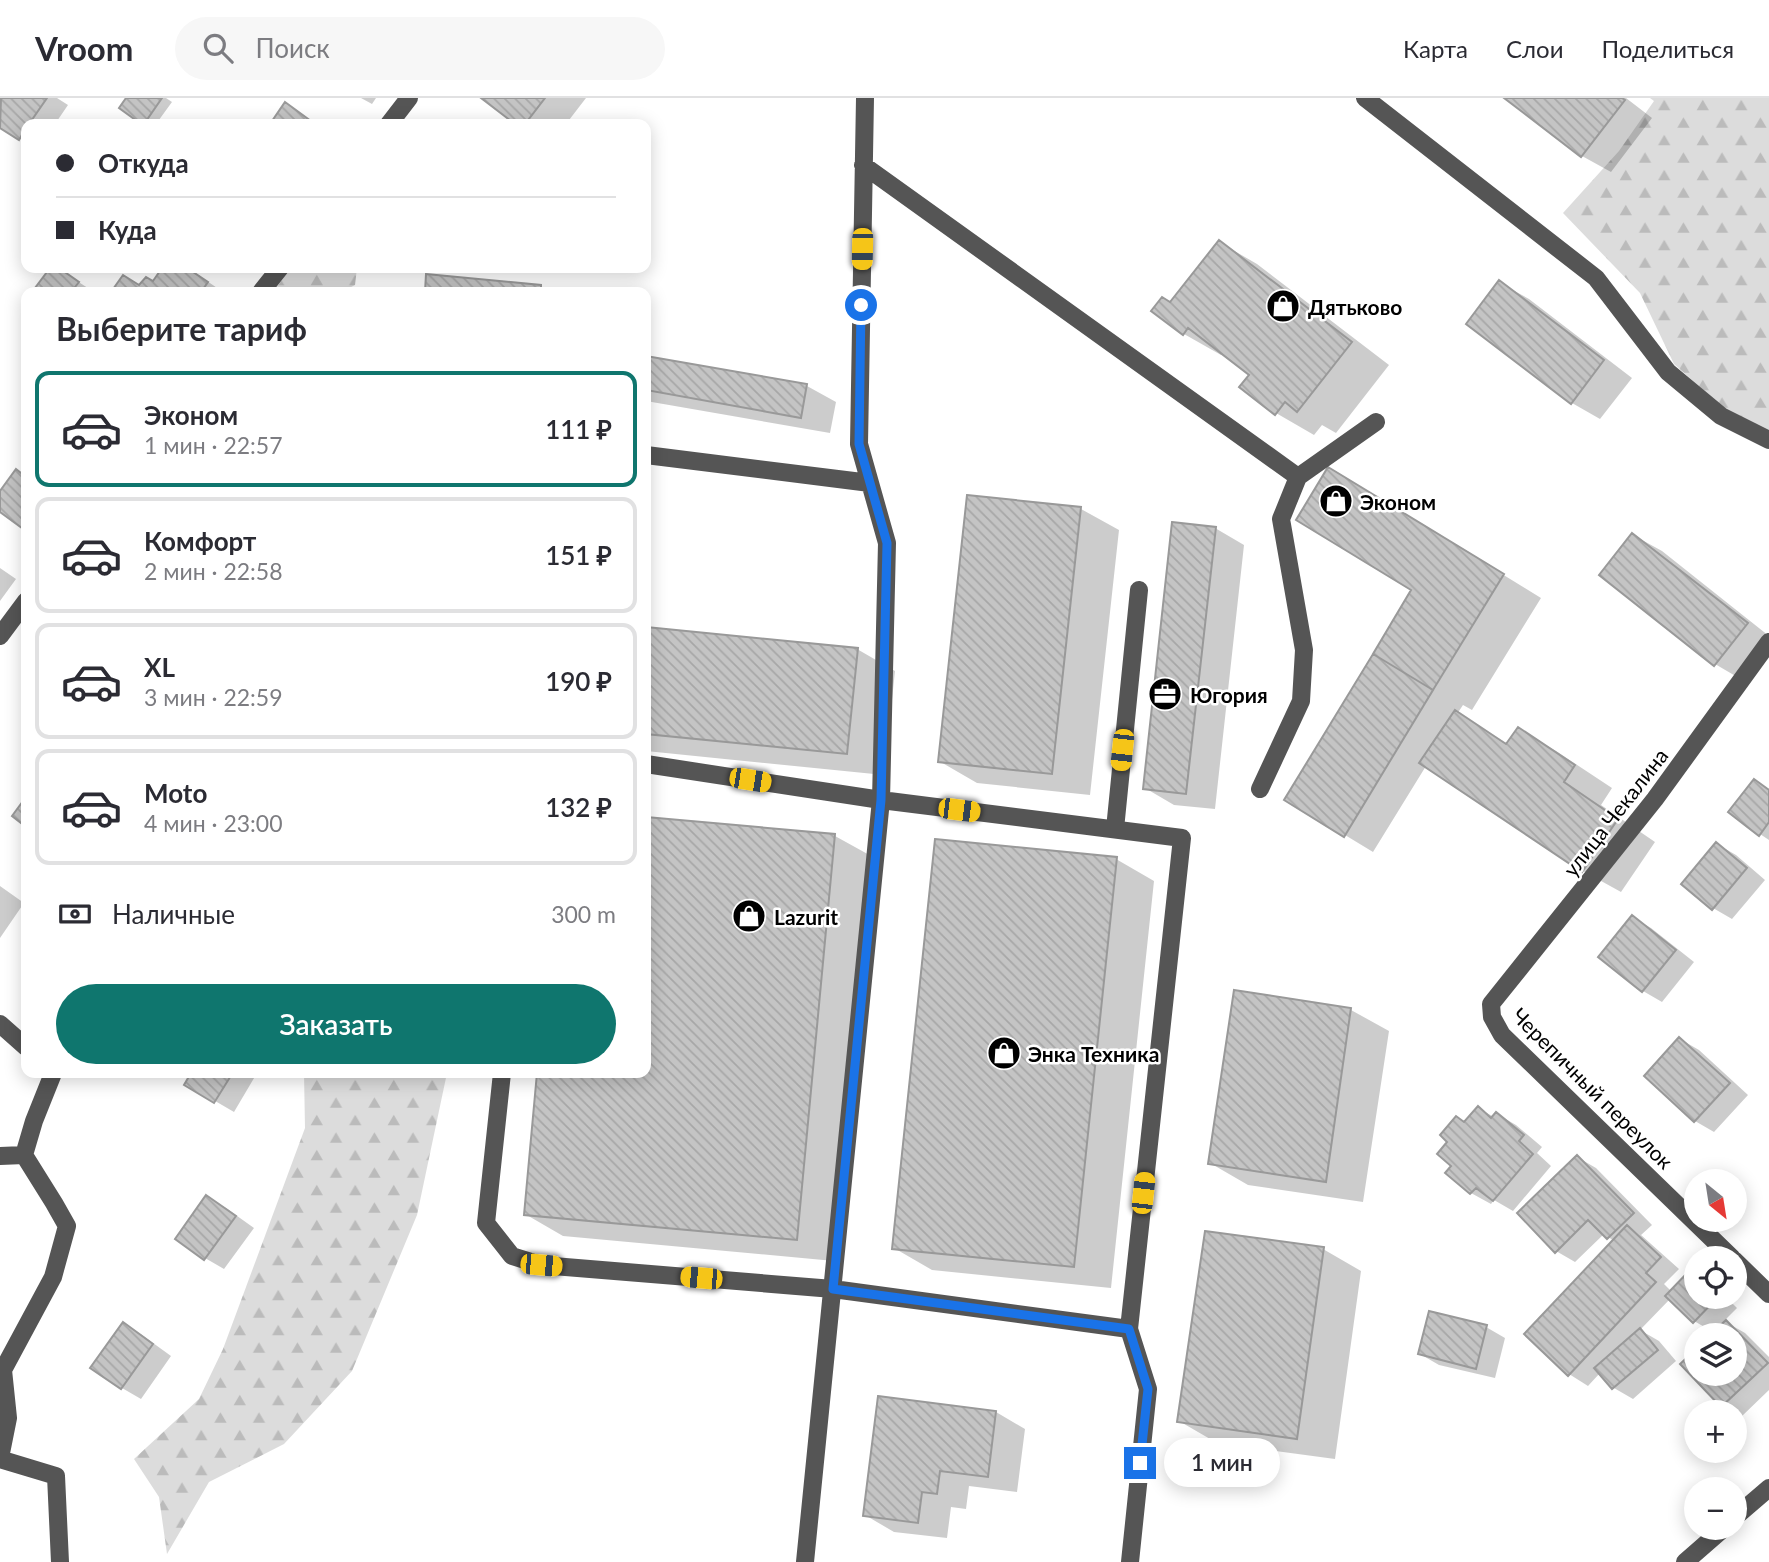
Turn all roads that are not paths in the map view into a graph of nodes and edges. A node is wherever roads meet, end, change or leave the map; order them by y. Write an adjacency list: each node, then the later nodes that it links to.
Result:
1 (409, 98): 4 (street)
2 (865, 98): 5 (street)
3 (1365, 98): 9 (street)
4 (393, 119)
5 (863, 165): 11 (street); 12 (street)
6 (276, 273): 7 (street)
7 (265, 287)
8 (1376, 422): 11 (street)
9 (1769, 440)
10 (651, 455): 12 (street)
11 (1298, 477): 18 (street)
12 (870, 483): 19 (street)
13 (1139, 590): 20 (street)
14 (21, 608): 15 (street)
15 (0, 636)
16 (1769, 642): 21 (street, улица Чекалина)
17 (651, 765): 19 (street)
18 (1260, 789)
19 (881, 800): 20 (street); 30 (street)
20 (1115, 829): 32 (street)
21 (1491, 1004): 28 (street, Черепичный переулок)
22 (0, 1024): 23 (street)
23 (21, 1043)
24 (51, 1078): 26 (street)
25 (501, 1078): 30 (street)
26 (24, 1154): 27 (street); 33 (street)
27 (0, 1156)
28 (1720, 1246)
29 (1747, 1273): 31 (street, Черепичный переулок)
30 (833, 1289): 32 (street); 39 (street)
31 (1769, 1294)
32 (1129, 1329): 40 (street)
33 (2, 1368): 34 (street)
34 (0, 1458): 38 (street)
35 (1769, 1488): 36 (street)
36 (1747, 1507)
37 (1710, 1540): 41 (street)
38 (60, 1562)
39 (805, 1562)
40 (1130, 1562)
41 (1685, 1562)

